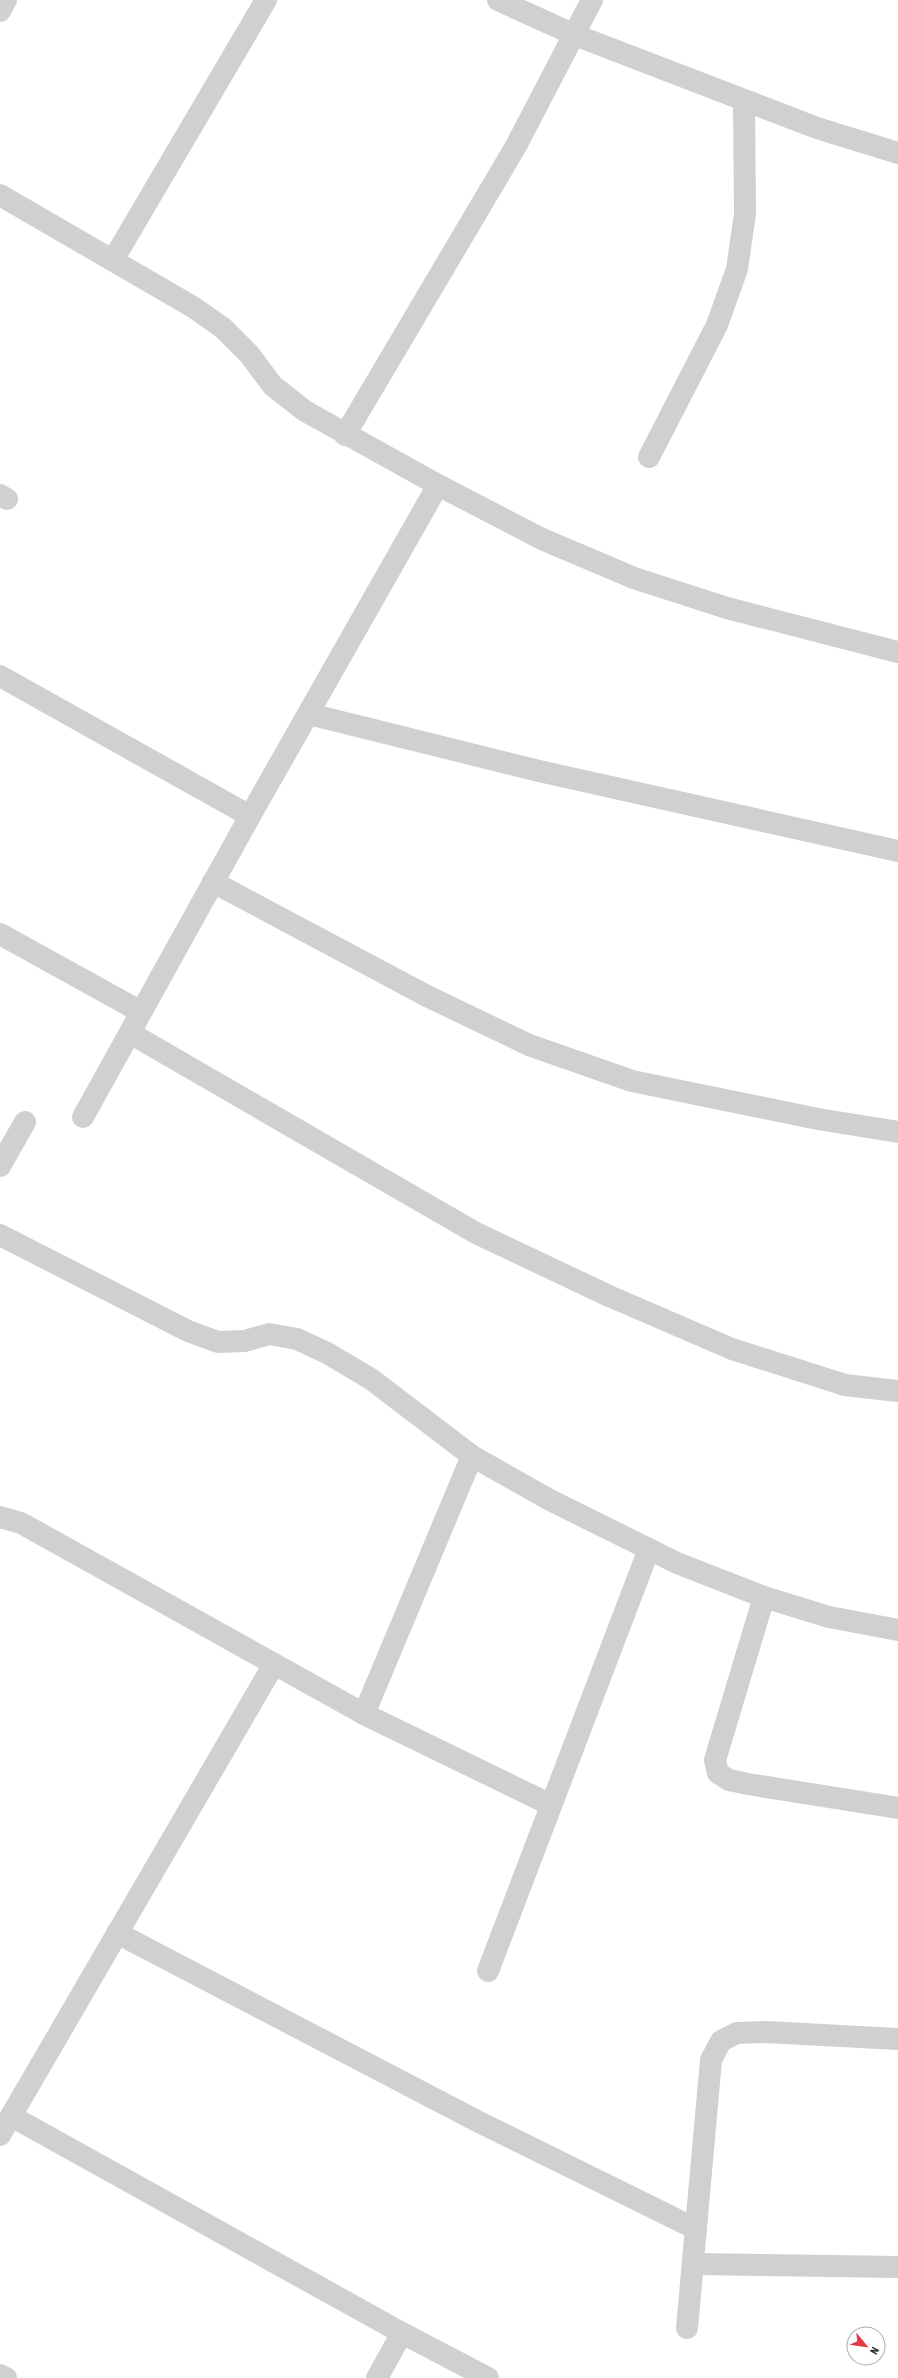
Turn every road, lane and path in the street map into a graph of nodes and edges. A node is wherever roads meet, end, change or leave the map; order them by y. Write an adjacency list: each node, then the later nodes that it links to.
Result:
1 (6, 0): 5 (street)
2 (266, 0): 10 (street)
3 (498, 0): 6 (street)
4 (592, 0): 6 (street)
5 (0, 11)
6 (575, 35): 7 (street); 11 (street)
7 (744, 100): 8 (street); 12 (street)
8 (898, 153)
9 (0, 195): 10 (street)
10 (113, 260): 11 (street)
11 (346, 435): 13 (street)
12 (649, 457)
13 (438, 485): 14 (street); 16 (street)
14 (898, 652)
15 (0, 676): 17 (street)
16 (309, 714): 17 (street); 18 (street)
17 (250, 816): 19 (street)
18 (898, 851)
19 (213, 882): 21 (street); 25 (street)
20 (0, 934): 21 (street)
21 (141, 1012): 22 (street)
22 (130, 1033): 23 (street); 28 (street)
23 (83, 1117)
24 (25, 1122): 26 (street)
25 (898, 1132)
26 (0, 1166)
27 (0, 1235): 29 (street)
28 (898, 1391)
29 (472, 1456): 31 (street); 35 (street)
30 (0, 1517): 34 (street)
31 (649, 1549): 32 (street); 36 (street)
32 (764, 1598): 33 (street); 37 (street)
33 (898, 1630)
34 (274, 1664): 35 (street); 38 (street)
35 (364, 1714): 36 (street)
36 (549, 1804): 39 (street)
37 (898, 1808)
38 (117, 1933): 41 (street); 43 (street)
39 (488, 1971)
40 (898, 2039): 43 (street)
41 (11, 2116): 42 (street); 47 (street)
42 (0, 2135)
43 (696, 2229): 44 (street)
44 (693, 2264): 45 (street); 46 (street)
45 (898, 2267)
46 (687, 2328)
47 (402, 2334): 50 (street); 51 (street)
48 (0, 2375): 49 (street)
49 (6, 2378)
50 (377, 2378)
51 (488, 2378)

